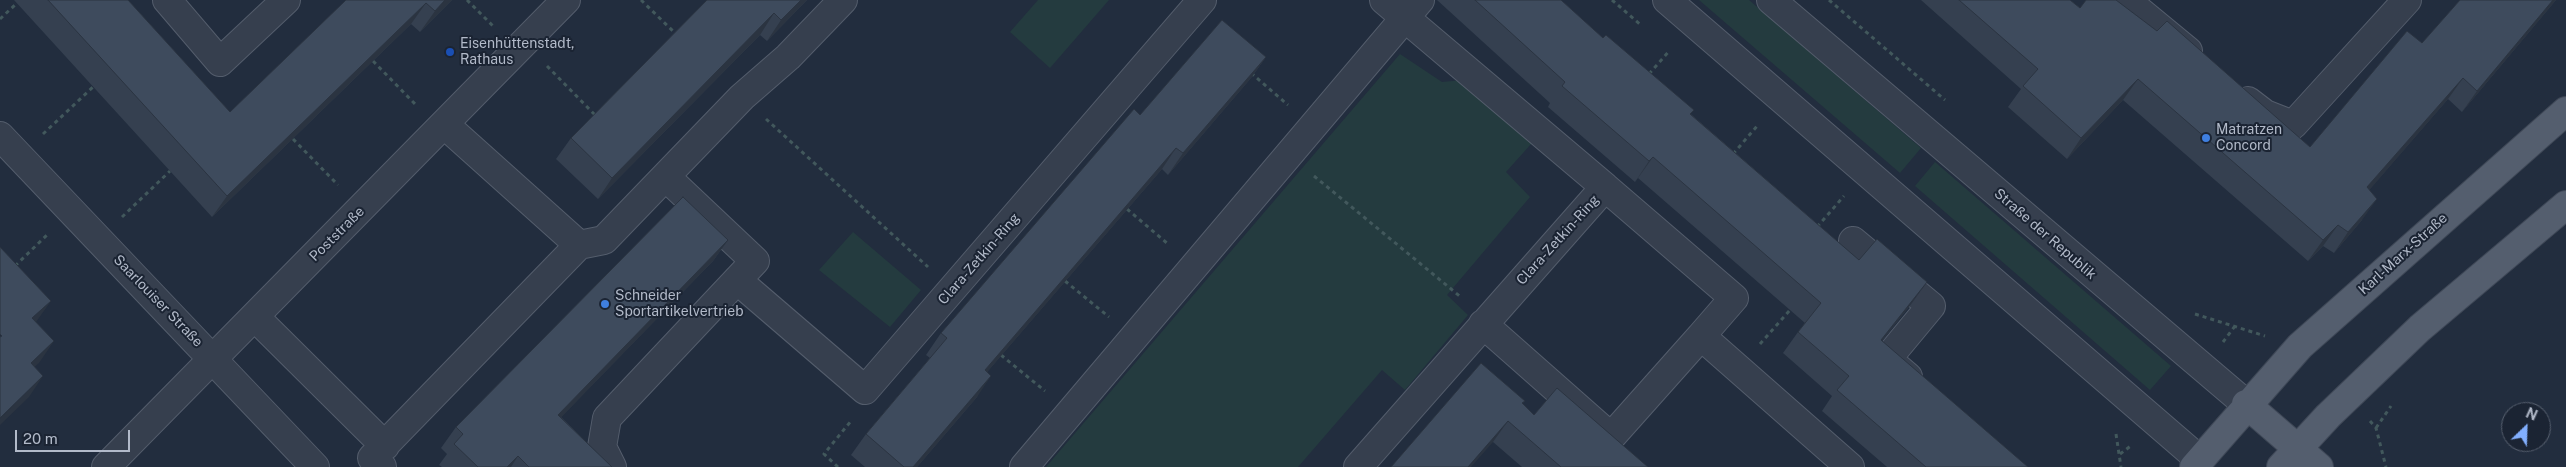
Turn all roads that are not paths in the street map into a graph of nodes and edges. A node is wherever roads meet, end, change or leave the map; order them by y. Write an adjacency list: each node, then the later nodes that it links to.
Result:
1 (167, 0): 2 (street)
2 (286, 0)
3 (566, 0): 13 (street, Poststraße)
4 (843, 0): 15 (street)
5 (1202, 0): 20 (street, Clara-Zetkin-Ring)
6 (1384, 0): 11 (street, Clara-Zetkin-Ring)
7 (1667, 0): 29 (street)
8 (1771, 0): 26 (street, Straße der Republik)
9 (2126, 0): 10 (street)
10 (2398, 3)
11 (1412, 9): 16 (street, Clara-Zetkin-Ring); 33 (street)
12 (2566, 111): 26 (main road, Karl-Marx-Straße)
13 (442, 126): 19 (street); 21 (street, Poststraße)
14 (0, 136): 24 (street, Saarlouiser Straße)
15 (666, 177): 19 (street); 20 (street)
16 (1605, 187): 22 (street, Clara-Zetkin-Ring); 23 (street)
17 (2566, 205): 28 (main road)
18 (1853, 241): 25 (street)
19 (579, 245): 27 (street)
20 (737, 280): 32 (street)
21 (255, 317): 24 (street, Poststraße); 27 (street)
22 (1485, 322): 23 (street); 34 (street, Clara-Zetkin-Ring)
23 (1701, 336): 35 (street)
24 (214, 359): 30 (street, Poststraße); 31 (street, Saarlouiser Straße)
25 (1924, 391)
26 (2246, 404): 28 (main road, Straße der Republik); 29 (main road, Karl-Marx-Straße)
27 (383, 456)
28 (2290, 458): 36 (main road, Straße der Republik)
29 (2201, 465)
30 (106, 467)
31 (316, 467)
32 (612, 467)
33 (1024, 467)
34 (1358, 467)
35 (1850, 467)
36 (2319, 467)

